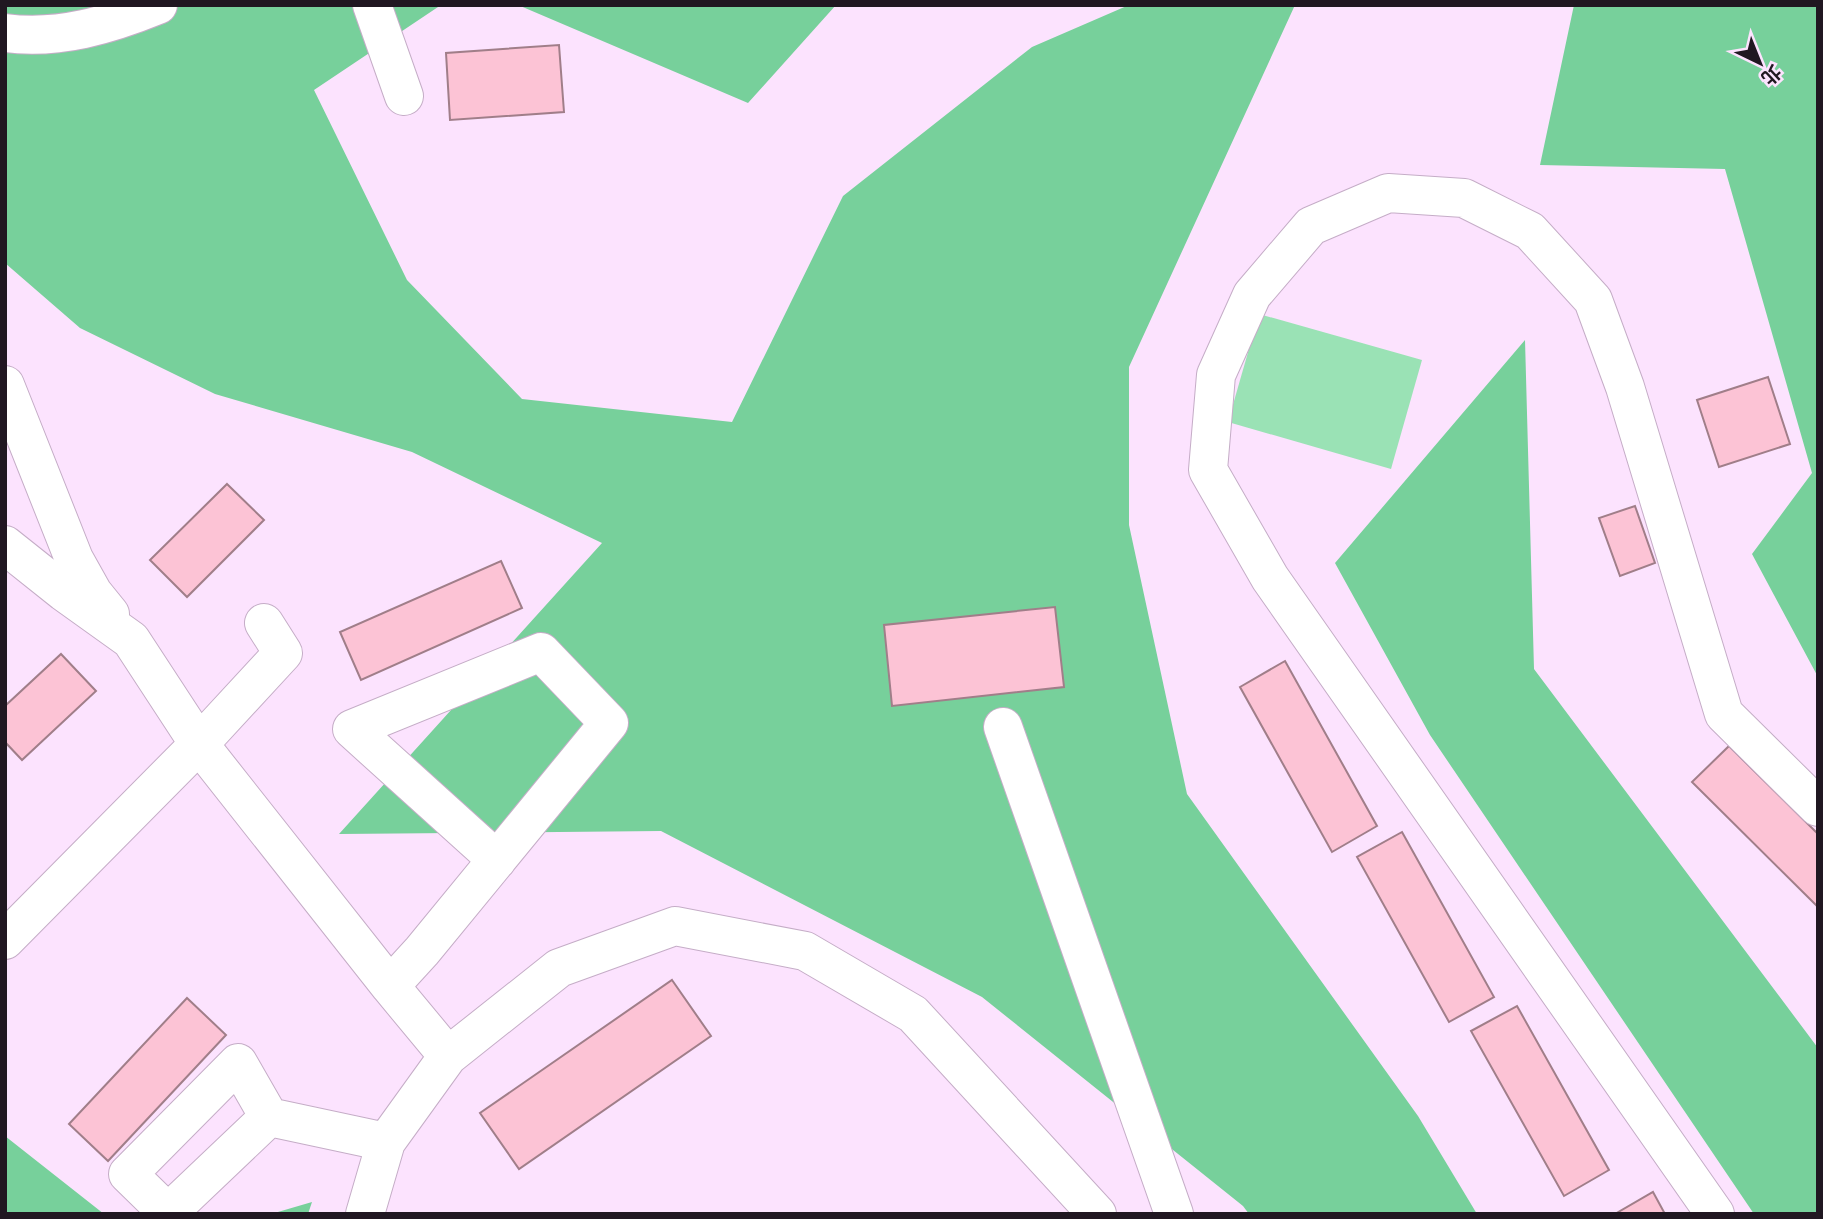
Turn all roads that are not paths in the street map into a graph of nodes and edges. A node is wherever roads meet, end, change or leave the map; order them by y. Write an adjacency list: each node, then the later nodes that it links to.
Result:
1 (158, 5): 3 (lane)
2 (372, 5): 4 (lane)
3 (5, 33)
4 (404, 96)
5 (5, 385): 8 (lane)
6 (5, 545): 8 (lane)
7 (264, 622): 10 (lane)
8 (131, 640): 10 (lane)
9 (1003, 727): 20 (lane)
10 (199, 744): 13 (lane); 14 (lane)
11 (1818, 807): 21 (lane)
12 (497, 860): 12 (lane); 14 (lane)
13 (5, 940)
14 (390, 986): 15 (lane)
15 (448, 1056): 17 (lane); 19 (lane)
16 (269, 1117): 17 (lane)
17 (386, 1142): 18 (lane)
18 (365, 1214)
19 (1097, 1214)
20 (1174, 1214)
21 (1715, 1214)

